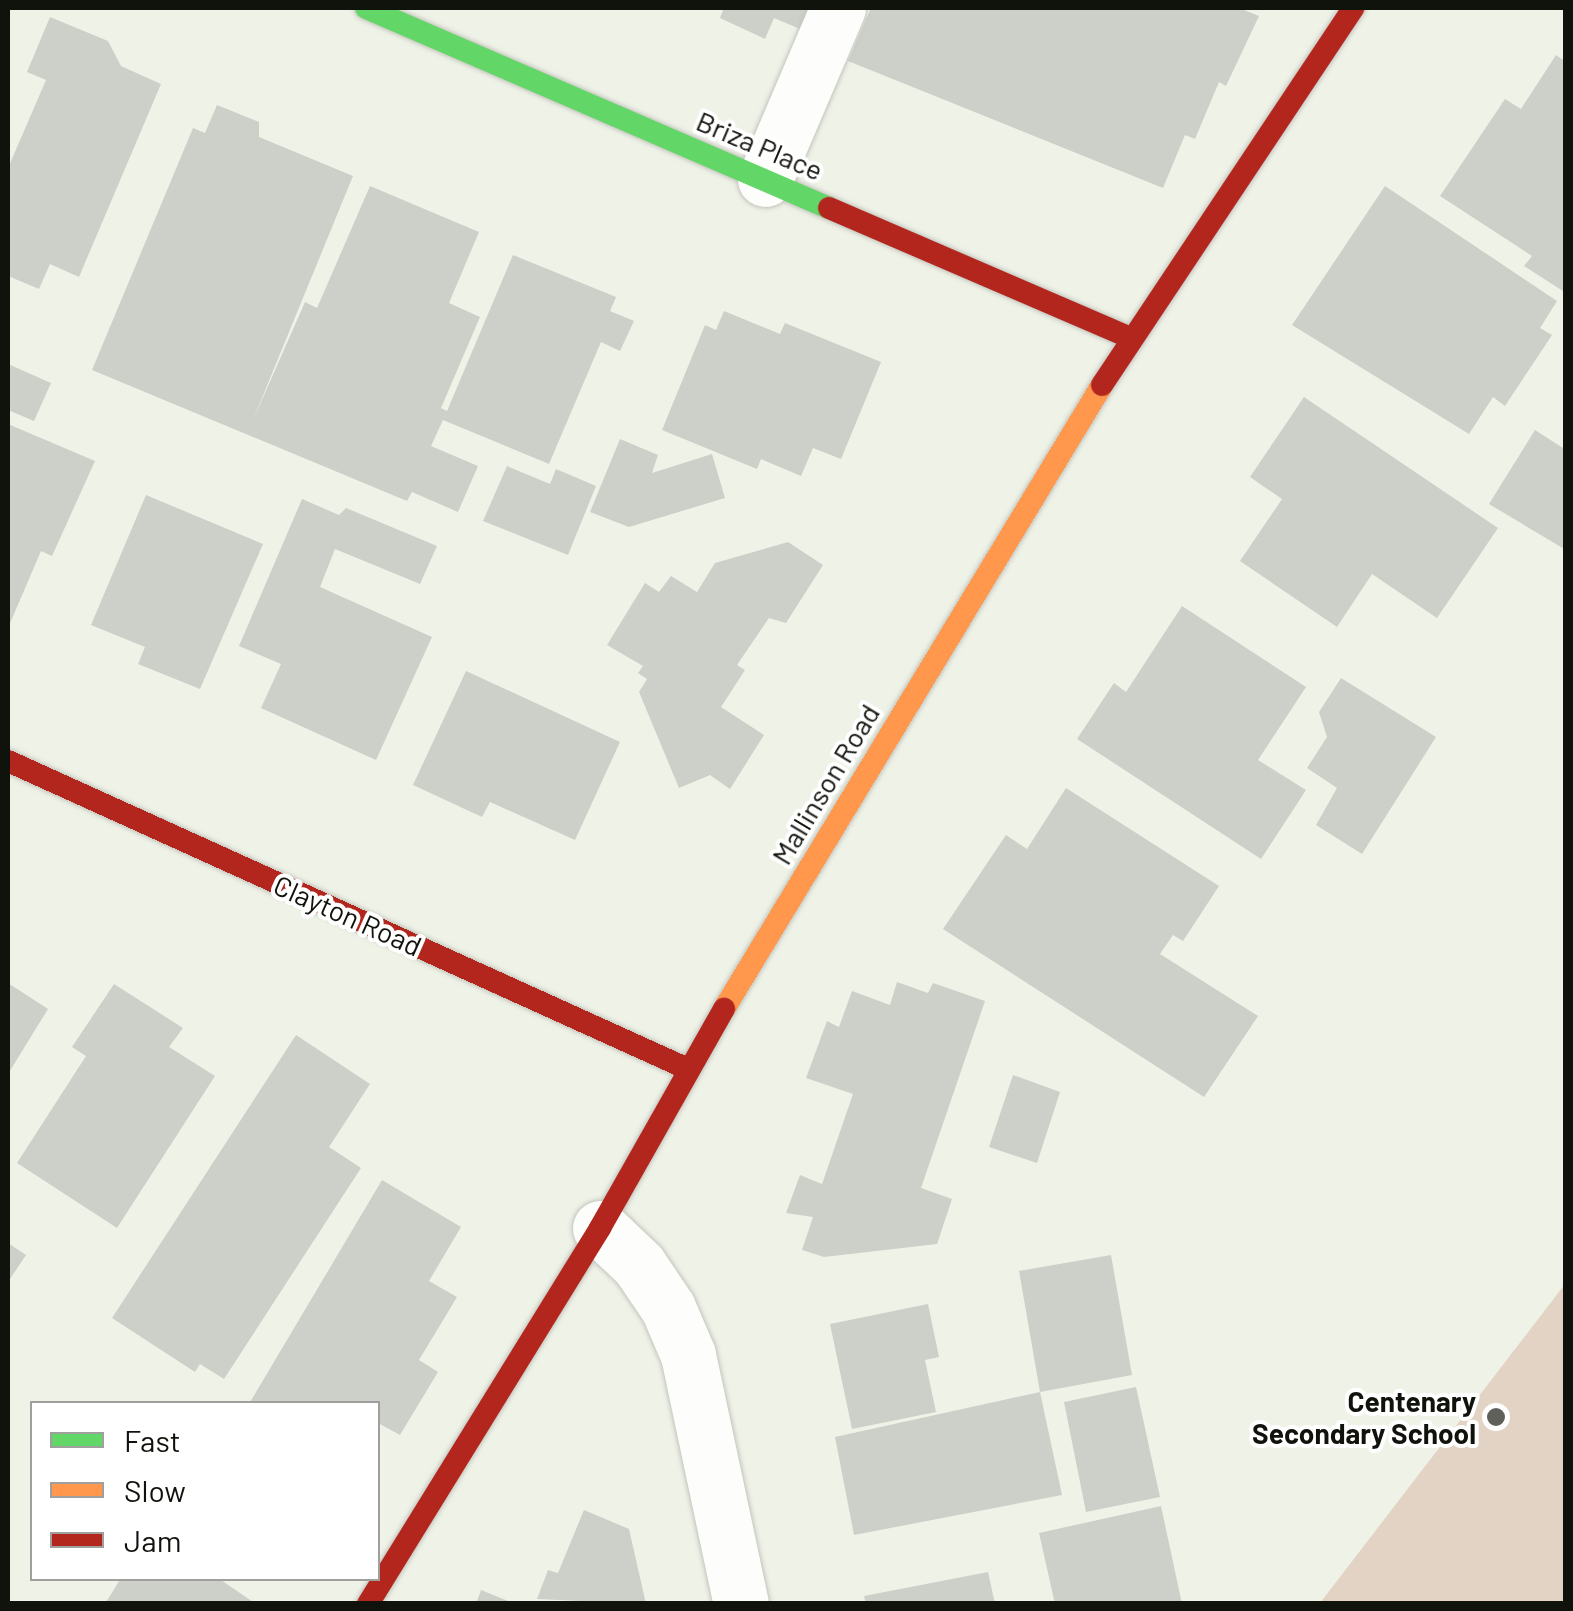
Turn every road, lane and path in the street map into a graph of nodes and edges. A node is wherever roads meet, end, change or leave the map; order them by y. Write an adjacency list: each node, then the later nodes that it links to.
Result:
1 (366, 8): 4 (street, Briza Place)
2 (838, 8): 4 (street)
3 (1353, 8): 5 (street, Mallinson Road)
4 (765, 180): 5 (street, Briza Place)
5 (1131, 338): 7 (street, Mallinson Road)
6 (8, 761): 7 (street, Clayton Road)
7 (688, 1069): 8 (street, Mallinson Road)
8 (600, 1228): 9 (street, Mallinson Road); 10 (street)
9 (368, 1604)
10 (741, 1604)

